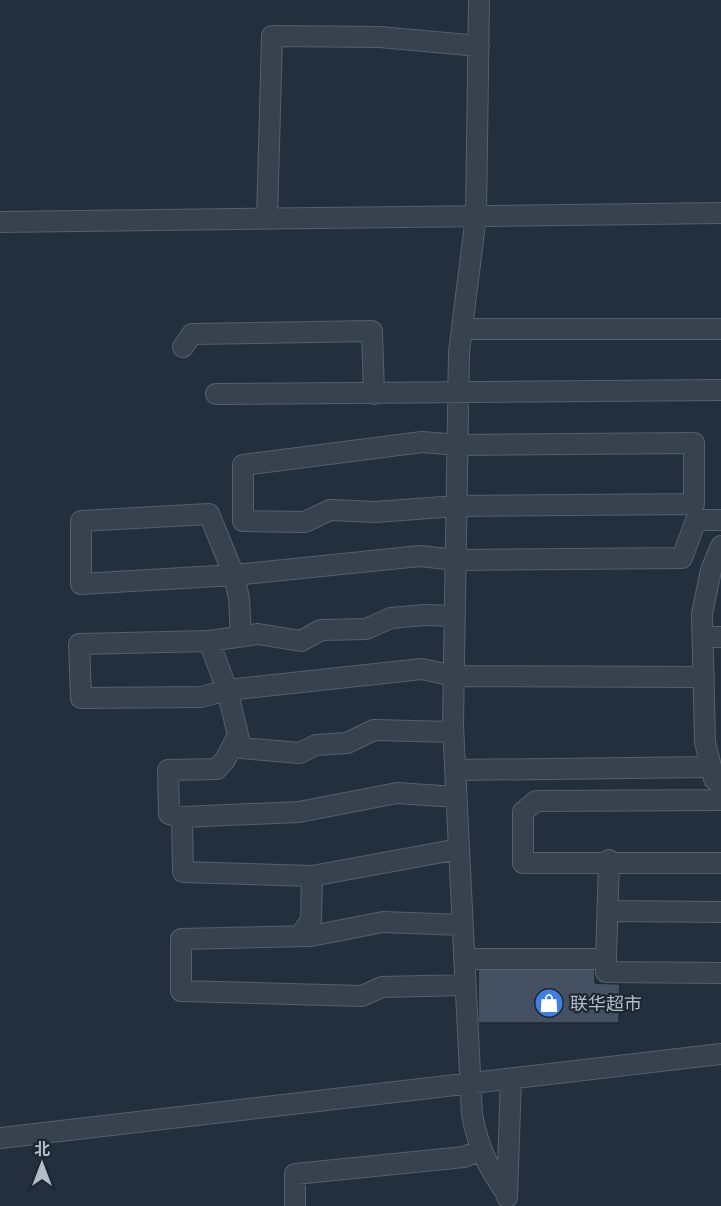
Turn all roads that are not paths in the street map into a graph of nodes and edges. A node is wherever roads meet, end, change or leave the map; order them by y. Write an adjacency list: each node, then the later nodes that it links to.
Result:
1 (479, 0): 2 (street)
2 (479, 46): 4 (street); 5 (street)
3 (721, 213): 4 (street)
4 (476, 216): 5 (street); 7 (street)
5 (267, 219): 6 (street)
6 (0, 222)
7 (462, 329): 8 (street); 11 (street)
8 (721, 329)
9 (183, 347): 13 (street)
10 (721, 390): 11 (street)
11 (458, 392): 13 (street); 14 (street)
12 (216, 394): 13 (street)
13 (374, 394)
14 (458, 445): 15 (street); 15 (street); 16 (street)
15 (456, 506): 16 (street); 19 (street)
16 (695, 512): 17 (street); 19 (street)
17 (721, 520)
18 (719, 558): 23 (street)
19 (456, 560): 20 (street); 21 (street)
20 (234, 575): 20 (street); 22 (street)
21 (455, 616): 22 (street); 25 (street)
22 (241, 636): 24 (street)
23 (712, 637): 26 (street)
24 (209, 641): 27 (street); 27 (street)
25 (454, 676): 26 (street); 27 (street); 29 (street)
26 (704, 677): 28 (street)
27 (227, 690): 30 (street)
28 (713, 697): 31 (street)
29 (453, 732): 30 (street); 32 (street)
30 (238, 735): 36 (street)
31 (711, 767): 32 (street); 33 (street)
32 (455, 770): 34 (street)
33 (721, 785)
34 (456, 797): 36 (street); 37 (street)
35 (721, 800): 38 (street)
36 (182, 817): 40 (street)
37 (459, 849): 40 (street); 43 (street)
38 (609, 862): 39 (street); 41 (street)
39 (721, 863)
40 (312, 876): 44 (street)
41 (608, 912): 42 (street); 46 (street)
42 (721, 912)
43 (462, 925): 44 (street); 45 (street)
44 (300, 936): 48 (street)
45 (464, 959): 46 (street); 48 (street)
46 (606, 959): 47 (street)
47 (721, 973)
48 (465, 985): 51 (street)
49 (721, 1054): 50 (street)
50 (511, 1078): 51 (street); 54 (street)
51 (470, 1083): 52 (street); 53 (street)
52 (0, 1138)
53 (482, 1150): 54 (street); 55 (street)
54 (508, 1200)
55 (295, 1206)

